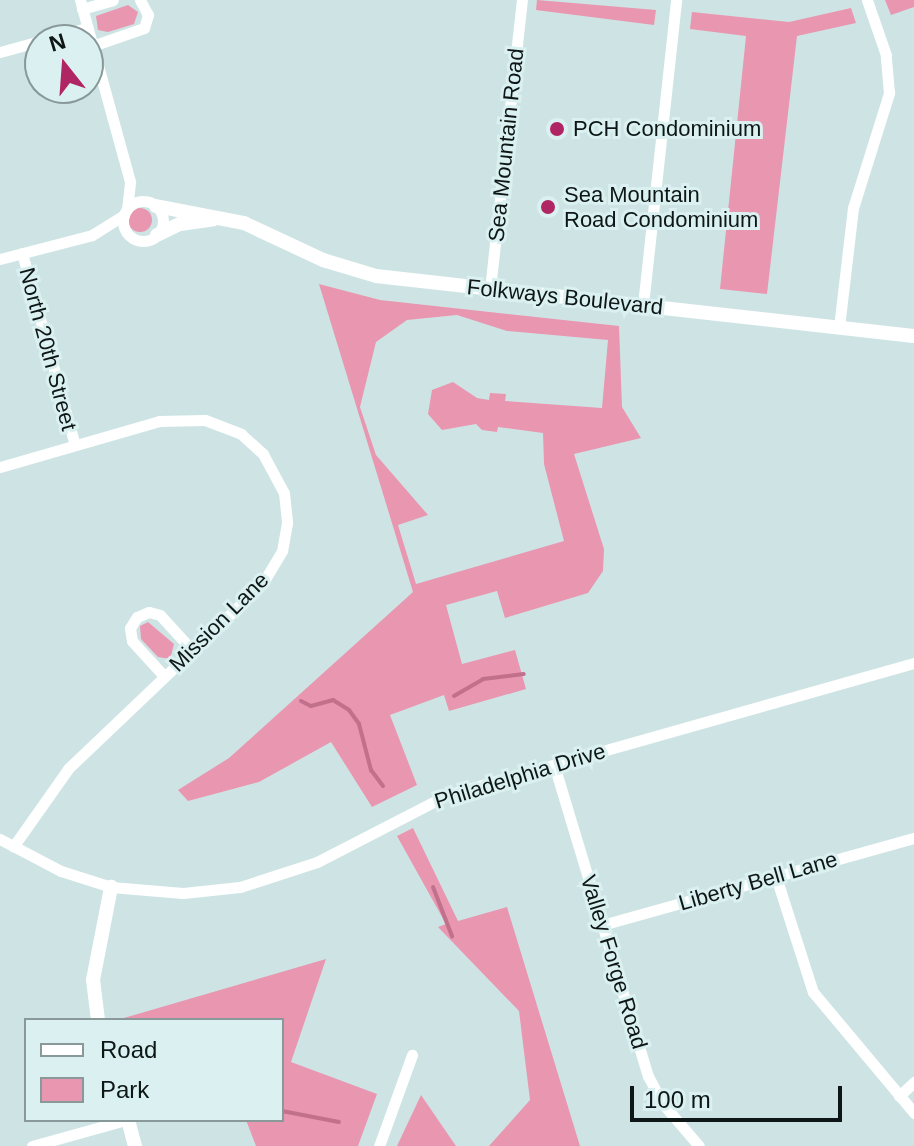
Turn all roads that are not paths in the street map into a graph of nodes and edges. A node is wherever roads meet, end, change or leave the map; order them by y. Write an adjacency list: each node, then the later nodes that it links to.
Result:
1 (113, 0): 6 (street)
2 (140, 0): 8 (street)
3 (522, 0): 21 (street, Sea Mountain Road)
4 (676, 0): 22 (street)
5 (867, 0): 23 (street)
6 (81, 4): 7 (street)
7 (86, 24)
8 (104, 42)
9 (24, 45): 10 (street)
10 (0, 52)
11 (104, 89): 12 (street)
12 (130, 182): 13 (street); 14 (street)
13 (153, 205): 14 (street); 15 (street, Folkways Boulevard); 17 (street)
14 (125, 212): 16 (street); 18 (street)
15 (226, 218): 17 (street); 21 (street, Folkways Boulevard)
16 (92, 235): 18 (street); 19 (street)
17 (157, 235): 18 (street)
18 (133, 238)
19 (22, 253): 20 (street); 25 (street, North 20th Street)
20 (0, 259)
21 (490, 289): 22 (street, Folkways Boulevard)
22 (643, 305): 23 (street, Folkways Boulevard)
23 (839, 327): 24 (street, Folkways Boulevard)
24 (914, 336)
25 (75, 445): 26 (street, Mission Lane); 27 (street, Mission Lane)
26 (0, 467)
27 (192, 650): 29 (street, Mission Lane); 29 (street)
28 (914, 663): 30 (street, Philadelphia Drive)
29 (164, 676): 33 (street, Mission Lane)
30 (554, 765): 35 (street, Philadelphia Drive); 36 (street, Valley Forge Road)
31 (914, 838): 34 (street, Liberty Bell Lane)
32 (0, 839): 33 (street, Philadelphia Drive)
33 (13, 847): 35 (street, Philadelphia Drive)
34 (776, 877): 36 (street, Liberty Bell Lane); 40 (street)
35 (111, 887): 37 (street)
36 (602, 925): 47 (street, Valley Forge Road)
37 (98, 1018)
38 (412, 1055): 46 (street)
39 (914, 1082): 40 (street)
40 (899, 1096): 41 (street)
41 (914, 1113)
42 (120, 1122): 44 (street)
43 (128, 1122): 45 (street)
44 (32, 1146)
45 (135, 1146)
46 (379, 1146)
47 (699, 1146)

